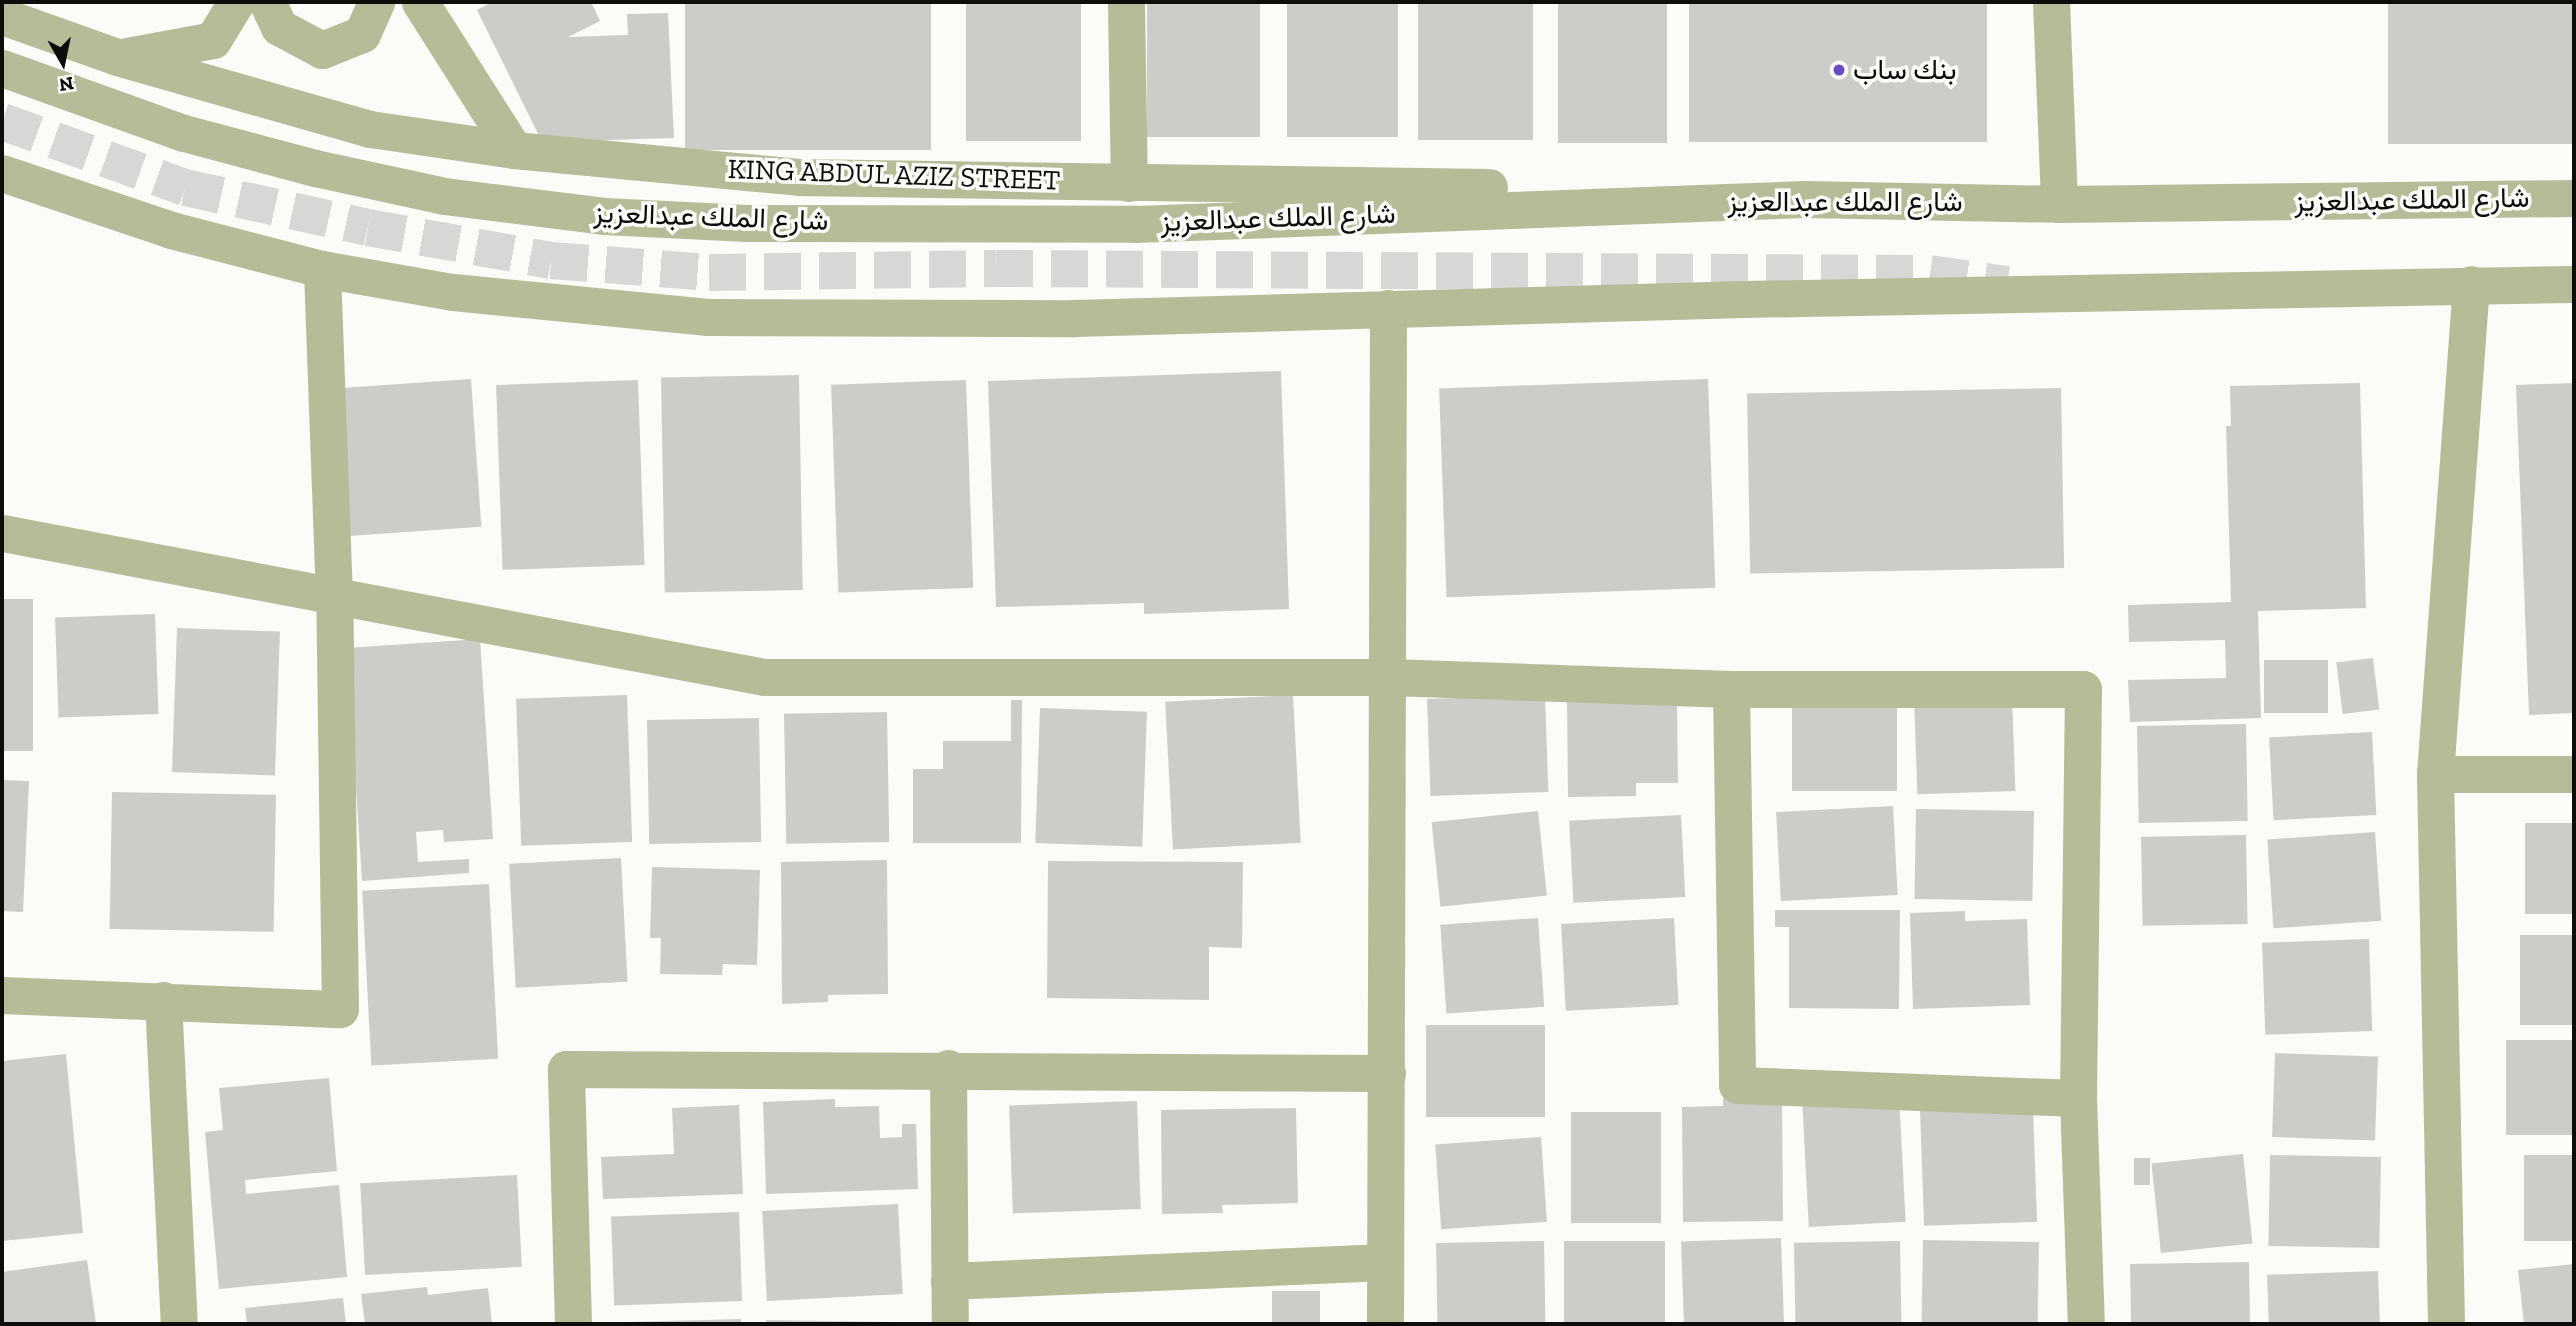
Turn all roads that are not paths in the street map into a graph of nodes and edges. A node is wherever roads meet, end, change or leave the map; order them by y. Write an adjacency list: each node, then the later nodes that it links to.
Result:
1 (236, 2): 8 (street)
2 (268, 2): 3 (street)
3 (376, 2)
4 (420, 2): 10 (street)
5 (1126, 2): 12 (street)
6 (2051, 2): 15 (street)
7 (2, 16): 8 (street, KING ABDUL AZIZ STREET)
8 (117, 57): 10 (street, KING ABDUL AZIZ STREET)
9 (2, 68): 14 (street, شارع الملك عبدالعزيز)
10 (514, 150): 12 (street, KING ABDUL AZIZ STREET)
11 (2, 173): 16 (street)
12 (1129, 183): 14 (street, KING ABDUL AZIZ STREET)
13 (2574, 198): 15 (street, شارع الملك عبدالعزيز)
14 (1805, 199): 15 (street, شارع الملك عبدالعزيز)
15 (2059, 204)
16 (322, 269): 19 (street); 21 (street)
17 (2471, 284): 18 (street); 19 (street); 24 (street)
18 (2574, 284)
19 (1388, 308): 22 (street)
20 (2, 533): 21 (street)
21 (334, 597): 22 (street); 27 (street)
22 (1390, 677): 23 (street); 29 (street)
23 (1731, 690): 30 (street); 30 (street)
24 (2435, 774): 25 (street); 38 (street)
25 (2574, 774)
26 (2, 995): 27 (street)
27 (163, 1000): 33 (street)
28 (948, 1068): 29 (street); 32 (street); 34 (street)
29 (1387, 1073): 31 (street)
30 (2078, 1098): 37 (street)
31 (1385, 1262): 32 (street); 36 (street)
32 (949, 1281): 35 (street)
33 (179, 1324)
34 (573, 1324)
35 (950, 1324)
36 (1385, 1324)
37 (2085, 1324)
38 (2446, 1324)

